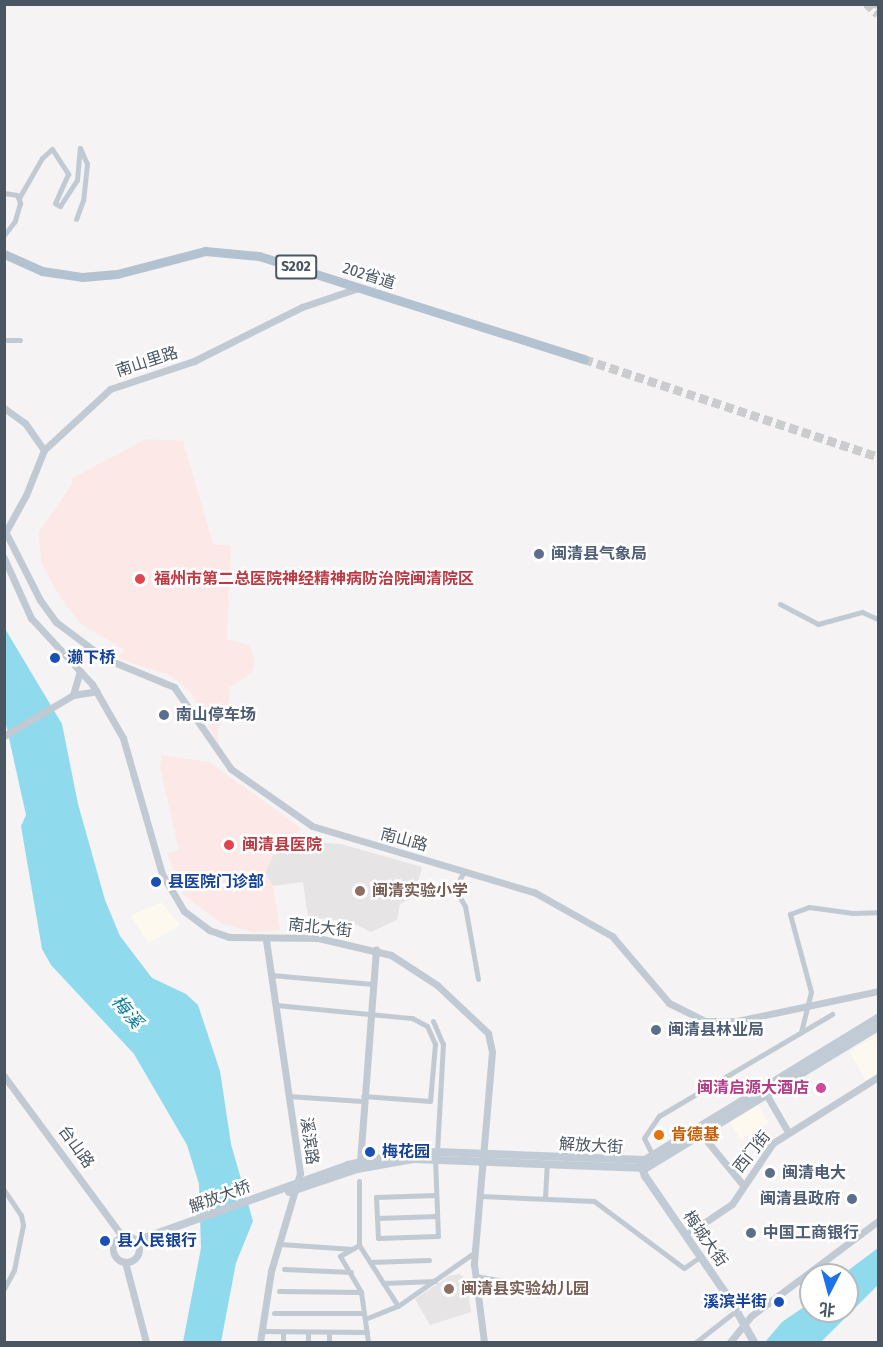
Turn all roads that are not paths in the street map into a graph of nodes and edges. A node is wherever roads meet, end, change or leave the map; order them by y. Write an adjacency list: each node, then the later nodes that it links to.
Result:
1 (4, 193): 2 (street)
2 (19, 198): 3 (street); 4 (street)
3 (76, 219)
4 (4, 236)
5 (4, 254): 6 (main road, 202省道 / S202)
6 (358, 288): 9 (main road, 202省道 / S202); 11 (street, 南山里路)
7 (4, 340): 8 (street)
8 (20, 340)
9 (584, 359)
10 (4, 408): 11 (street)
11 (44, 450): 12 (street, 南山里路)
12 (5, 531): 20 (street, 南山路)
13 (4, 558): 16 (street, 南北大街)
14 (780, 604): 15 (street)
15 (879, 619)
16 (80, 671): 17 (street, 南北大街); 18 (street)
17 (97, 691): 18 (street); 22 (street, 南北大街)
18 (70, 697): 19 (street)
19 (4, 736)
20 (464, 871): 25 (street); 29 (street, 南山路)
21 (879, 912): 29 (street)
22 (266, 939): 23 (street, 南北大街); 24 (street, 溪滨路)
23 (376, 950): 26 (street); 45 (street, 南北大街)
24 (272, 975): 26 (street); 28 (street, 溪滨路)
25 (478, 979)
26 (373, 984): 30 (street)
27 (879, 991): 29 (street, 南山路)
28 (276, 1005): 30 (street); 39 (street, 溪滨路)
29 (808, 1008): 35 (street)
30 (370, 1014): 40 (street); 40 (street)
31 (832, 1014): 35 (street)
32 (879, 1018): 48 (main road, 解放大街)
33 (433, 1021): 44 (street)
34 (879, 1027): 38 (main road, 解放大街)
35 (801, 1032): 43 (street)
36 (4, 1076): 61 (street, 台山路)
37 (879, 1077): 41 (street, 西门街)
38 (766, 1094): 41 (street); 42 (main road, 解放大街)
39 (288, 1096): 40 (street); 51 (street, 溪滨路)
40 (363, 1099): 46 (street)
41 (788, 1132): 50 (street, 西门街)
42 (702, 1135): 48 (main road, 解放大街); 50 (street)
43 (650, 1150)
44 (436, 1156): 45 (main road, 解放大街); 46 (main road, 解放大街); 51 (main road, 解放大街); 53 (street)
45 (483, 1157): 47 (main road, 解放大街); 48 (main road, 解放大街); 54 (street, 南北大街)
46 (360, 1162): 51 (main road, 解放大街)
47 (547, 1163): 48 (main road, 解放大街); 56 (street)
48 (641, 1165): 60 (main road, 梅城大街)
49 (359, 1181): 64 (street)
50 (743, 1185): 60 (street, 西门街)
51 (297, 1186): 55 (main road, 解放大街); 63 (street, 溪滨路)
52 (4, 1190): 76 (street)
53 (436, 1194): 57 (street); 58 (street)
54 (480, 1196): 56 (street); 66 (street, 南北大街)
55 (268, 1197): 62 (main road, 解放大桥)
56 (544, 1198): 67 (street)
57 (437, 1215): 58 (street); 58 (street)
58 (377, 1218)
59 (879, 1221): 84 (street)
60 (686, 1235): 67 (main road, 梅城大街)
61 (122, 1236): 62 (street); 69 (street)
62 (137, 1243): 69 (street)
63 (280, 1244): 65 (street); 85 (street, 溪滨路)
64 (359, 1245): 65 (street); 70 (street)
65 (352, 1249): 72 (street)
66 (475, 1252): 73 (street, 南北大街); 74 (street)
67 (701, 1256): 81 (main road, 梅城大街)
68 (429, 1260): 70 (street)
69 (124, 1262): 90 (street)
70 (370, 1262): 75 (street)
71 (284, 1269): 72 (street)
72 (351, 1272): 78 (street)
73 (475, 1276): 79 (street); 96 (street, 南北大街)
74 (435, 1281): 75 (street); 80 (street)
75 (383, 1283): 80 (street)
76 (4, 1289)
77 (279, 1291): 78 (street)
78 (361, 1292): 83 (street)
79 (538, 1295)
80 (398, 1306): 83 (street)
81 (736, 1310): 84 (main road, 梅城大街); 97 (street)
82 (274, 1312): 83 (street)
83 (364, 1316): 89 (street)
84 (744, 1324): 98 (street); 99 (main road, 梅城大街)
85 (261, 1331): 86 (street); 91 (street, 溪滨路)
86 (283, 1332): 87 (street); 92 (street)
87 (308, 1332): 88 (street); 93 (street)
88 (329, 1332): 89 (street); 94 (street)
89 (367, 1332): 95 (street)
90 (146, 1342)
91 (260, 1342)
92 (283, 1342)
93 (308, 1342)
94 (329, 1342)
95 (368, 1342)
96 (484, 1342)
97 (696, 1342)
98 (730, 1342)
99 (754, 1342)

